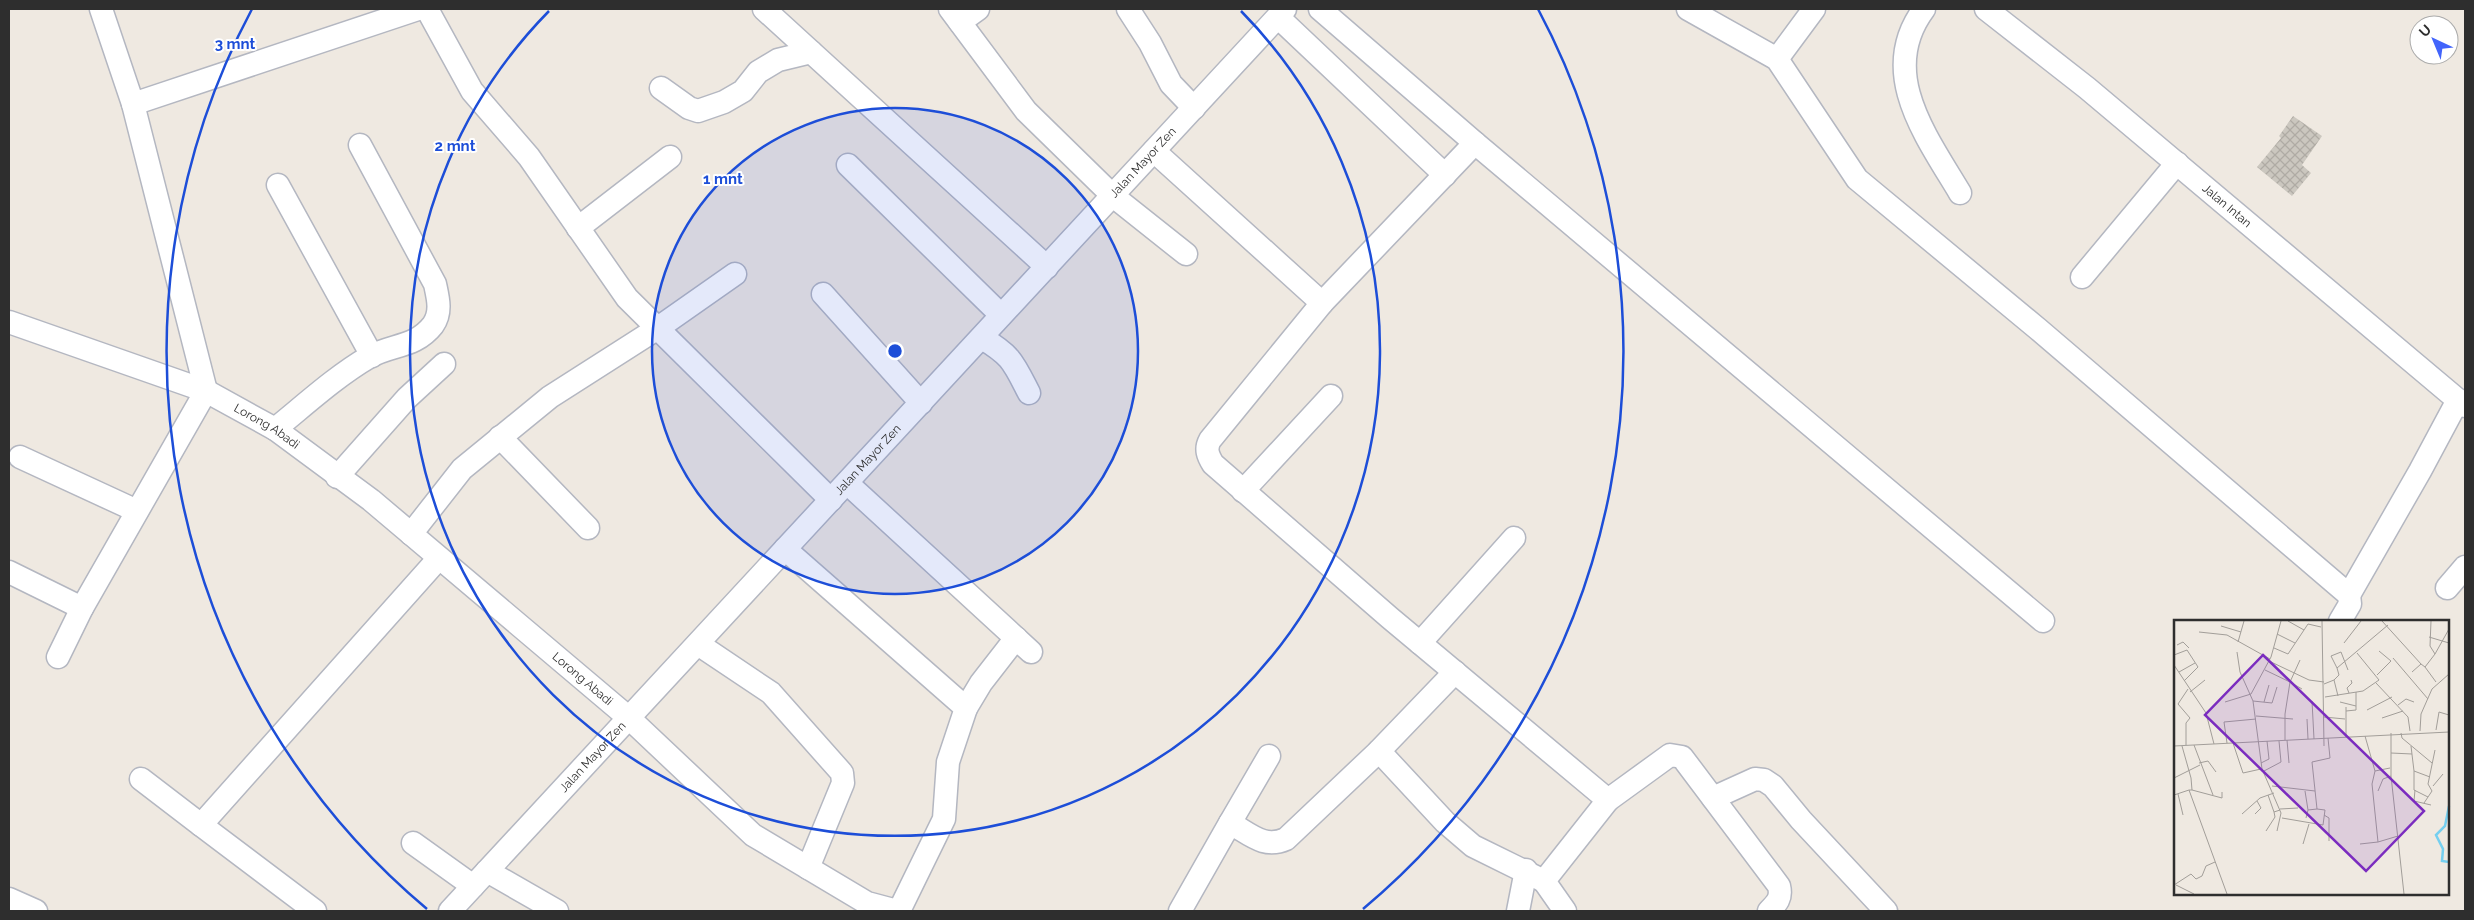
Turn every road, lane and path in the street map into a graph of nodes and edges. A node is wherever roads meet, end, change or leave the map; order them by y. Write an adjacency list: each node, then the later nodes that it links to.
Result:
1 (101, 9): 18 (street)
2 (418, 9): 18 (street)
3 (427, 9): 30 (street)
4 (764, 9): 15 (street)
5 (978, 9): 13 (street)
6 (1128, 9): 19 (street)
7 (1320, 9): 20 (street)
8 (1688, 9): 14 (street)
9 (1814, 9): 16 (street)
10 (1924, 9): 28 (street)
11 (1986, 9): 24 (street, Jalan Intan)
12 (1281, 13): 19 (street, Jalan Mayor Zen); 26 (street)
13 (955, 15): 29 (street)
14 (1716, 16): 16 (street)
15 (811, 52): 17 (street); 32 (street)
16 (1777, 59): 64 (street)
17 (661, 88)
18 (133, 104): 43 (street)
19 (1194, 108): 22 (street, Jalan Mayor Zen)
20 (1475, 143): 26 (street); 67 (street)
21 (360, 145): 41 (street)
22 (1154, 151): 29 (street, Jalan Mayor Zen); 36 (street)
23 (670, 157): 30 (street)
24 (2177, 163): 34 (street); 47 (street, Jalan Intan)
25 (848, 165): 37 (street)
26 (1445, 175): 36 (street)
27 (278, 185): 41 (street)
28 (1960, 193)
29 (1113, 196): 31 (street); 32 (street, Jalan Mayor Zen)
30 (578, 228): 39 (street)
31 (1186, 254)
32 (1047, 267): 37 (street, Jalan Mayor Zen)
33 (735, 274): 39 (street)
34 (2082, 278)
35 (822, 294): 46 (street)
36 (1322, 303): 53 (street)
37 (1002, 315): 40 (street, Jalan Mayor Zen)
38 (9, 322): 43 (street, Lorong Abadi)
39 (658, 328): 49 (street); 54 (street)
40 (982, 338): 44 (street); 46 (street, Jalan Mayor Zen)
41 (372, 356): 48 (street)
42 (444, 364): 51 (street)
43 (206, 390): 48 (street, Lorong Abadi); 55 (street)
44 (1029, 393)
45 (1331, 396): 53 (street)
46 (921, 403): 52 (street, Jalan Mayor Zen)
47 (2462, 403): 64 (street)
48 (275, 429): 51 (street, Lorong Abadi)
49 (500, 437): 56 (street); 57 (street)
50 (20, 456): 55 (street)
51 (337, 477): 57 (street, Lorong Abadi)
52 (847, 482): 54 (street, Jalan Mayor Zen); 72 (street)
53 (1243, 491): 68 (street)
54 (831, 500): 59 (street, Jalan Mayor Zen)
55 (137, 511): 65 (street)
56 (588, 528)
57 (412, 534): 60 (street, Lorong Abadi)
58 (1514, 538): 68 (street)
59 (785, 549): 69 (street, Jalan Mayor Zen); 72 (street)
60 (439, 558): 73 (street, Lorong Abadi); 80 (street)
61 (2465, 567): 63 (street)
62 (9, 572): 65 (street)
63 (2447, 588)
64 (2348, 595): 66 (street)
65 (82, 608): 70 (street)
66 (2341, 620)
67 (2043, 621)
68 (1420, 643): 71 (street)
69 (698, 644): 73 (street, Jalan Mayor Zen); 82 (street)
70 (58, 657)
71 (1455, 672): 74 (street); 78 (street)
72 (966, 708): 91 (street)
73 (629, 718): 82 (street, Lorong Abadi); 84 (street, Jalan Mayor Zen)
74 (1379, 751): 79 (street); 83 (street)
75 (1270, 756): 79 (street)
76 (141, 779): 80 (street)
77 (1713, 798): 78 (street); 95 (street); 96 (street)
78 (1608, 800): 83 (street)
79 (1230, 823): 92 (street)
80 (201, 825): 88 (street)
81 (413, 843): 84 (street)
82 (808, 868): 86 (street, Lorong Abadi)
83 (1535, 876): 93 (street); 94 (street)
84 (480, 878): 89 (street, Jalan Mayor Zen); 90 (street)
85 (9, 899): 87 (street)
86 (865, 907): 91 (street, Lorong Abadi)
87 (36, 911)
88 (315, 911)
89 (450, 911)
90 (557, 911)
91 (898, 911)
92 (1180, 911)
93 (1518, 911)
94 (1565, 911)
95 (1769, 911)
96 (1886, 911)

